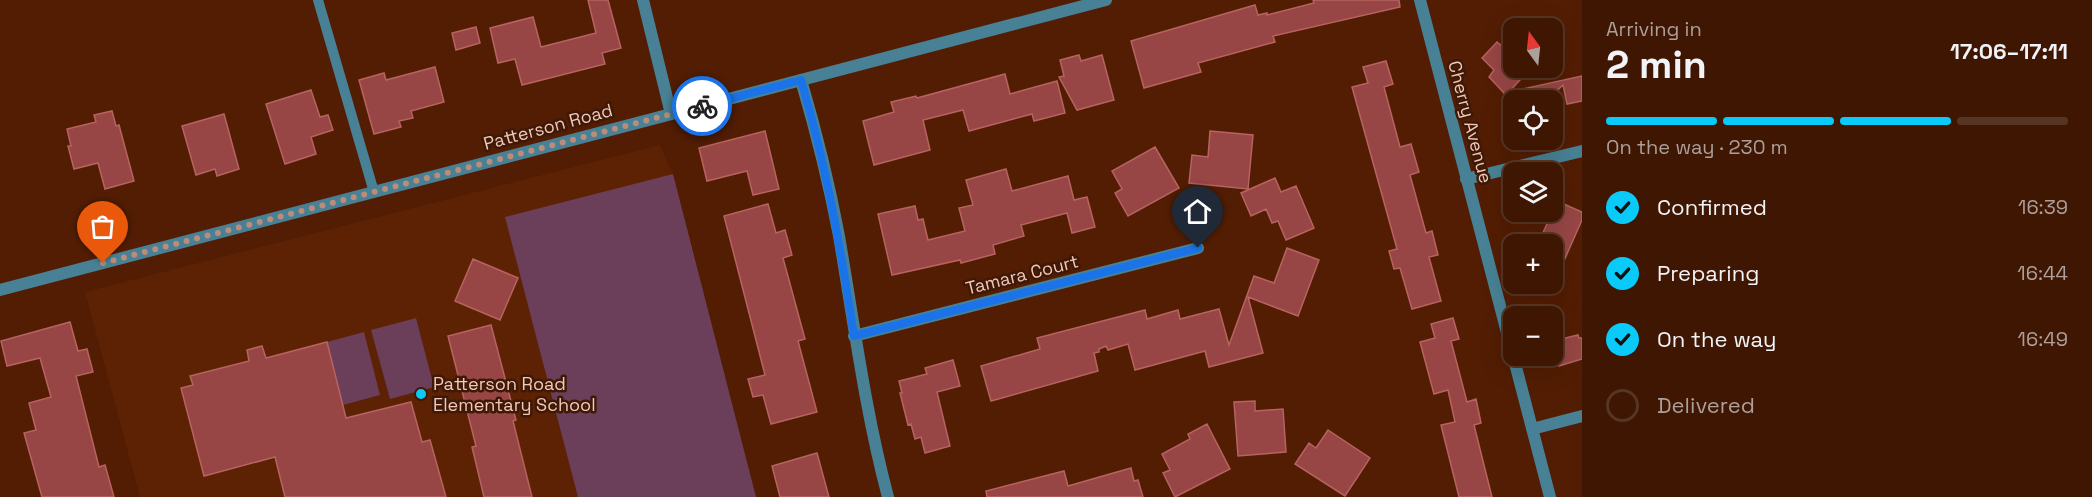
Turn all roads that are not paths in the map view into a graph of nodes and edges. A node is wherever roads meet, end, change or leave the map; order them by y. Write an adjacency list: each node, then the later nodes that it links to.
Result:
1 (318, 0): 9 (lane)
2 (643, 0): 6 (street)
3 (1106, 0): 5 (street, Patterson Road)
4 (1420, 0): 8 (street, Cherry Avenue)
5 (801, 80): 6 (street, Patterson Road); 12 (street)
6 (671, 114): 9 (street, Patterson Road)
7 (1582, 151): 8 (street)
8 (1466, 179): 14 (street, Cherry Avenue)
9 (374, 192): 11 (street, Patterson Road)
10 (1198, 248): 12 (street, Tamara Court)
11 (0, 290)
12 (854, 336): 15 (street)
13 (1582, 416): 14 (street)
14 (1532, 429): 16 (street, Cherry Avenue)
15 (888, 497)
16 (1550, 497)

